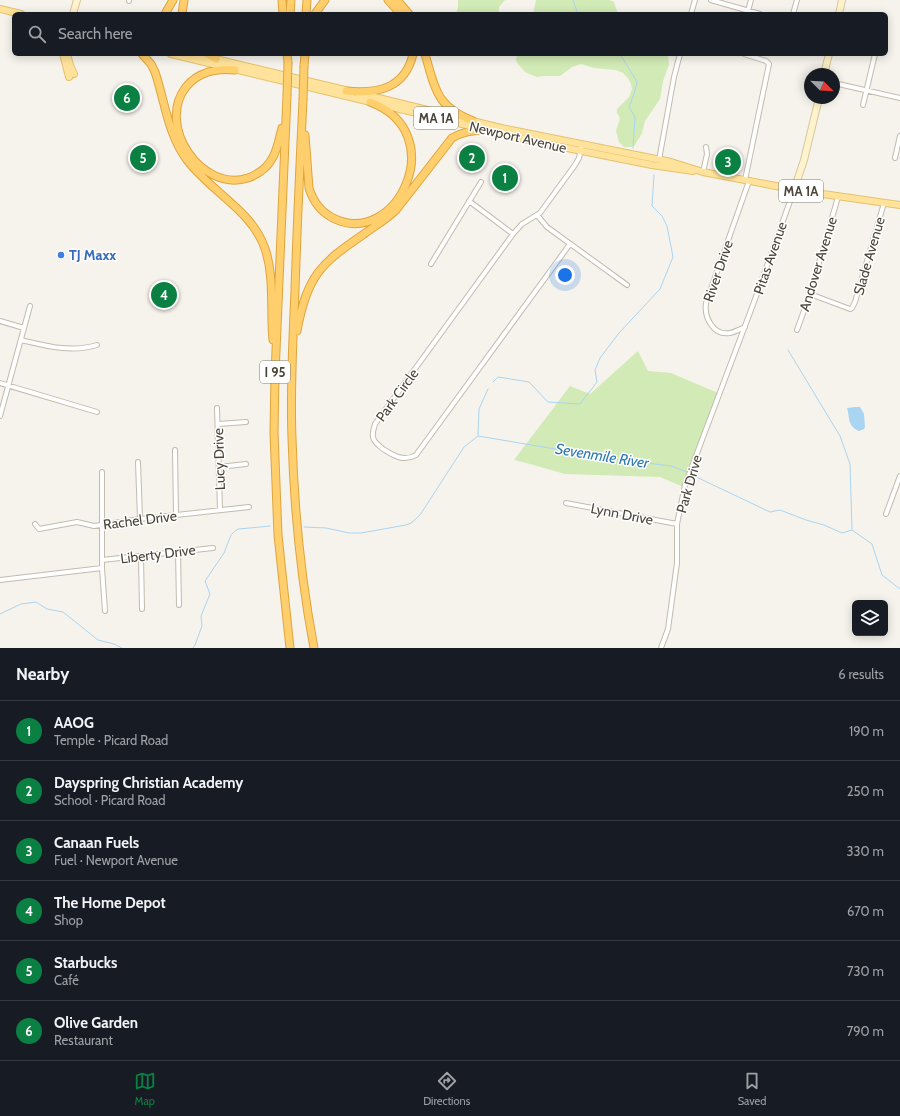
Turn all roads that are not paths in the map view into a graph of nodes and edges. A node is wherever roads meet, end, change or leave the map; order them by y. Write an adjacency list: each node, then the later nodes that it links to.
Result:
1 (77, 0): 18 (street)
2 (173, 0): 19 (highway)
3 (184, 0): 20 (highway)
4 (282, 0): 21 (highway)
5 (291, 0): 22 (highway)
6 (307, 0): 23 (highway)
7 (325, 0): 24 (highway)
8 (388, 0): 25 (highway)
9 (397, 0): 26 (highway)
10 (695, 0): 27 (street)
11 (711, 0): 16 (street)
12 (751, 0): 16 (street)
13 (797, 0): 29 (street)
14 (842, 0): 30 (street)
15 (0, 9): 17 (main road)
16 (748, 11): 28 (street)
17 (12, 12)
18 (74, 12)
19 (166, 12)
20 (182, 12)
21 (283, 12)
22 (290, 12)
23 (306, 12)
24 (316, 12)
25 (399, 12)
26 (407, 12)
27 (692, 12)
28 (752, 12)
29 (794, 12)
30 (839, 12)
31 (64, 56): 32 (main road)
32 (68, 56)
33 (144, 56): 87 (highway)
34 (179, 56): 47 (main road, Newport Avenue / MA 1A)
35 (203, 56): 45 (main road, Newport Avenue / MA 1A)
36 (211, 56): 45 (highway)
37 (288, 56): 55 (highway, I 95, bridge)
38 (305, 56): 56 (highway, I 95, bridge)
39 (412, 56): 50 (highway)
40 (426, 56): 57 (highway)
41 (680, 56): 64 (street)
42 (750, 56): 66 (street)
43 (828, 56): 46 (street)
44 (874, 56): 49 (street)
45 (216, 59): 50 (main road, Newport Avenue / MA 1A)
46 (826, 68)
47 (235, 70): 52 (main road, Newport Avenue / MA 1A); 55 (highway)
48 (840, 84): 49 (street)
49 (866, 90): 51 (street); 54 (street)
50 (346, 91): 57 (main road, Newport Avenue / MA 1A)
51 (900, 98)
52 (370, 102): 56 (highway); 58 (main road, Newport Avenue / MA 1A)
53 (818, 104): 68 (street)
54 (863, 105)
55 (286, 112): 87 (highway, I 95)
56 (302, 113): 86 (highway, I 95)
57 (473, 121): 60 (main road, Newport Avenue / MA 1A)
58 (487, 130): 62 (main road, Newport Avenue / MA 1A); 86 (highway)
59 (900, 136): 63 (street)
60 (582, 144): 62 (street, Park Circle); 64 (main road, Newport Avenue / MA 1A)
61 (706, 147): 65 (street)
62 (580, 151): 65 (main road, Newport Avenue / MA 1A); 73 (street, Park Circle)
63 (895, 158)
64 (659, 160): 65 (main road, Newport Avenue / MA 1A)
65 (703, 172): 66 (main road, Newport Avenue / MA 1A)
66 (747, 180): 68 (main road, Newport Avenue / MA 1A); 81 (street, River Drive)
67 (481, 182): 70 (street)
68 (794, 190): 69 (main road, Newport Avenue / MA 1A); 81 (street, Pitas Avenue)
69 (838, 197): 71 (main road, Newport Avenue / MA 1A); 78 (street, Andover Avenue)
70 (469, 201): 74 (street); 76 (street)
71 (884, 203): 72 (main road, Newport Avenue / MA 1A); 78 (street, Slade Avenue)
72 (900, 205)
73 (536, 216): 74 (street, Park Circle); 75 (street)
74 (513, 234): 75 (street, Park Circle)
75 (570, 244): 77 (street)
76 (431, 264)
77 (627, 285)
78 (810, 294): 83 (street, Andover Avenue)
79 (30, 306): 82 (street)
80 (0, 321): 82 (street)
81 (745, 326): 109 (street, Park Drive)
82 (24, 328): 84 (street)
83 (797, 330)
84 (21, 340): 85 (street); 89 (street)
85 (97, 345)
86 (292, 354): 120 (highway, I 95)
87 (276, 365): 119 (highway, I 95)
88 (0, 383): 89 (street)
89 (8, 386): 91 (street); 92 (street)
90 (217, 408): 94 (street, Lucy Drive)
91 (97, 412)
92 (0, 416)
93 (246, 422): 94 (street)
94 (218, 424): 98 (street, Lucy Drive)
95 (175, 450): 105 (street)
96 (138, 462): 106 (street)
97 (246, 464): 98 (street)
98 (219, 467): 103 (street, Lucy Drive)
99 (102, 472): 108 (street)
100 (900, 476): 104 (street)
101 (566, 503): 109 (street, Lynn Drive)
102 (249, 507): 103 (street, Rachel Drive)
103 (220, 510): 105 (street, Rachel Drive)
104 (886, 514)
105 (176, 515): 106 (street, Rachel Drive)
106 (140, 519): 108 (street, Rachel Drive)
107 (35, 524): 108 (street, Rachel Drive)
108 (103, 524): 113 (street)
109 (677, 524): 121 (street, Park Drive)
110 (212, 548): 111 (street, Liberty Drive)
111 (178, 552): 112 (street, Liberty Drive); 116 (street)
112 (141, 556): 113 (street, Liberty Drive); 117 (street)
113 (102, 560): 114 (street)
114 (102, 568): 115 (street, Liberty Drive); 118 (street)
115 (0, 580)
116 (179, 605)
117 (142, 609)
118 (105, 611)
119 (290, 648)
120 (314, 648)
121 (661, 648)

